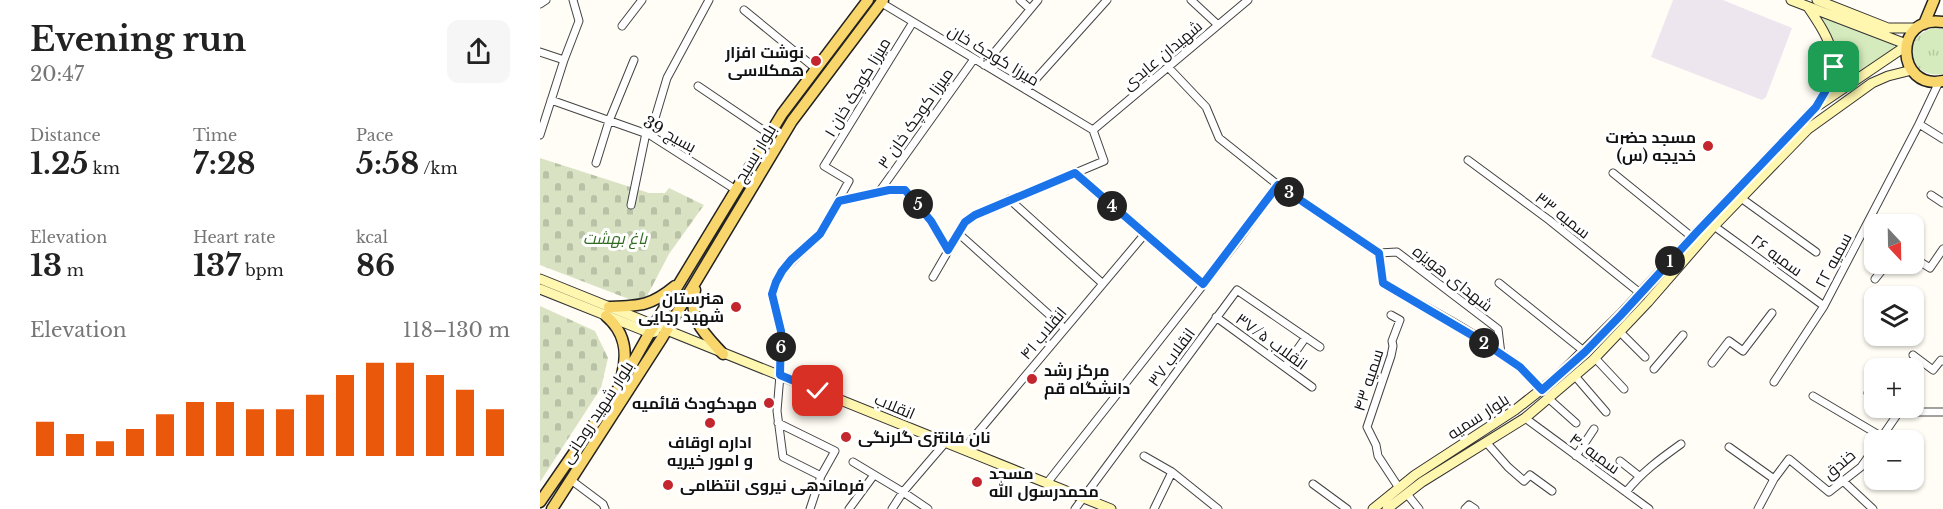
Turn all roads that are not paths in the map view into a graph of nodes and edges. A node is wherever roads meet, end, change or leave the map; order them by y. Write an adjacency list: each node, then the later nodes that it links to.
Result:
1 (546, 0): 14 (street)
2 (573, 0): 28 (street)
3 (709, 0): 42 (street)
4 (1020, 0): 17 (street)
5 (1038, 0): 17 (street)
6 (1107, 0): 36 (street)
7 (1191, 0): 22 (street)
8 (1248, 0): 22 (street, شهیدان عابدی)
9 (1791, 0): 16 (main road)
10 (1817, 0): 24 (main road)
11 (1934, 0): 24 (main road)
12 (640, 1): 23 (street)
13 (880, 1): 19 (main road, بلوار بسیج); 20 (street, میرزا کوچک خان)
14 (540, 4)
15 (865, 4): 19 (main road); 32 (main road, بلوار بسیج)
16 (1808, 7): 25 (main road); 38 (main road)
17 (1030, 9): 30 (street)
18 (744, 10): 32 (street)
19 (871, 15): 75 (main road, بلوار بسیج)
20 (913, 22): 27 (street, میرزا کوچک خان); 56 (street, میرزا کوچک خان ۱)
21 (1943, 22): 24 (main road)
22 (1218, 25): 31 (street, شهیدان عابدی)
23 (622, 26)
24 (1920, 26): 25 (main road)
25 (1906, 45): 33 (main road); 38 (main road, بلوار سمیه)
26 (540, 52): 28 (street)
27 (974, 59): 30 (street, میرزا کوچک خان); 52 (street, میرزا کوچک خان ۳)
28 (564, 60): 37 (street)
29 (634, 60): 39 (street)
30 (984, 65): 36 (street, میرزا کوچک خان)
31 (1168, 67): 41 (street, شهیدان عابدی); 50 (street, شهدای هویزه)
32 (815, 68): 43 (main road, بلوار بسیج)
33 (1912, 70): 34 (main road); 54 (main road, بلوار سمیه)
34 (1941, 81): 40 (street, سمیه ۲۲)
35 (698, 86): 43 (street)
36 (1026, 90): 41 (street, میرزا کوچک خان)
37 (551, 100): 39 (street, بسیج 39); 44 (street)
38 (1816, 107): 64 (main road, بلوار سمیه)
39 (609, 121): 42 (street, بسیج 39); 47 (street)
40 (1919, 124): 45 (street); 59 (street, سمیه ۲۲)
41 (1094, 130): 48 (street)
42 (648, 134): 51 (street, بسیج 39); 58 (street)
43 (769, 134): 51 (main road, بلوار بسیج)
44 (540, 135)
45 (1943, 139)
46 (1468, 160): 80 (street, سمیه ۳۳)
47 (596, 163)
48 (1075, 173): 55 (street); 63 (street)
49 (1613, 173): 64 (street)
50 (1278, 185): 68 (street, شهدای هویزه); 78 (street)
51 (736, 190): 74 (main road, بلوار بسیج)
52 (879, 192): 56 (street); 66 (street)
53 (1931, 195): 57 (street)
54 (1741, 198): 60 (main road, بلوار سمیه); 67 (street)
55 (1009, 199): 62 (street); 76 (street)
56 (839, 201): 103 (street)
57 (1943, 203)
58 (631, 205)
59 (1873, 214)
60 (1714, 226): 81 (street, سمیه ۲۶); 89 (main road, بلوار سمیه)
61 (1864, 231): 81 (street, سمیه ۲۲)
62 (958, 233): 66 (street); 86 (street)
63 (1144, 235): 76 (street, انقلاب ۴۱); 78 (street)
64 (1692, 237): 80 (main road, بلوار سمیه)
65 (1943, 249): 69 (street)
66 (948, 250): 71 (street)
67 (1816, 252)
68 (1379, 253): 95 (street); 95 (street, شهدای هویزه)
69 (1924, 264)
70 (1879, 274): 73 (street)
71 (933, 277)
72 (540, 279): 82 (main road)
73 (1875, 279)
74 (682, 280): 82 (main road); 87 (main road, بلوار بسیج)
75 (697, 281): 88 (main road, بلوار بسیج); 94 (main road)
76 (1102, 283): 86 (street, انقلاب ۴۱)
77 (1499, 283): 93 (street)
78 (1203, 284): 136 (street)
79 (540, 289): 82 (main road)
80 (1640, 293): 93 (main road, بلوار سمیه)
81 (1824, 306): 105 (street, سمیه ۲۲)
82 (608, 311): 87 (main road, انقلاب); 107 (main road)
83 (1772, 313): 100 (street)
84 (1390, 315): 138 (street, سمیه ۴۳)
85 (1216, 317): 91 (street, انقلاب ۳۷); 101 (street, انقلاب ۳۷/۵); 142 (street, انقلاب ۳۷)
86 (1064, 328): 123 (street, انقلاب ۴۱)
87 (652, 329): 88 (main road, انقلاب); 107 (main road, بلوار شهید روحانی)
88 (667, 330): 94 (main road, انقلاب); 134 (main road, بلوار شهید روحانی)
89 (1620, 332): 97 (street); 98 (main road, بلوار سمیه)
90 (1683, 335): 102 (street)
91 (1306, 337): 92 (street); 101 (street)
92 (1320, 346)
93 (1585, 352): 109 (main road, بلوار سمیه)
94 (723, 354): 103 (main road, انقلاب)
95 (1501, 354): 109 (street)
96 (1913, 355): 99 (street)
97 (1645, 357)
98 (1595, 358): 104 (main road, بلوار سمیه); 108 (street)
99 (1943, 361)
100 (1712, 363)
101 (1285, 367): 106 (street, انقلاب ۳۷/۵)
102 (1654, 369)
103 (780, 375): 115 (street); 120 (main road, انقلاب)
104 (1575, 376): 109 (main road, بلوار سمیه); 112 (street)
105 (1774, 382)
106 (1312, 387)
107 (618, 389): 143 (main road, بلوار شهید روحانی)
108 (1624, 390)
109 (1545, 394): 114 (main road, بلوار سمیه); 116 (street); 138 (main road, بلوار سمیه)
110 (1813, 396): 118 (street)
111 (1924, 411): 113 (street)
112 (1606, 412)
113 (1943, 412)
114 (1525, 418): 119 (main road, بلوار سمیه); 125 (street, سمیه ۴۰)
115 (778, 423): 131 (street); 131 (street)
116 (1576, 423)
117 (1594, 429): 125 (street)
118 (1867, 430)
119 (1486, 442): 138 (main road, بلوار سمیه); 139 (street)
120 (945, 443): 123 (main road, انقلاب); 140 (street)
121 (1681, 444): 132 (street)
122 (1729, 447): 133 (street)
123 (963, 450): 136 (main road, انقلاب)
124 (1144, 456): 129 (street)
125 (1575, 456): 141 (street, سمیه ۴۰)
126 (1620, 461): 132 (street)
127 (853, 462): 130 (street)
128 (1864, 462): 135 (street, خندق)
129 (1172, 472): 152 (street); 153 (street)
130 (874, 475): 140 (street); 147 (street)
131 (821, 476): 146 (street)
132 (1639, 476): 141 (street)
133 (1774, 479): 135 (street, خندق); 159 (street)
134 (572, 480): 144 (main road, بلوار شهید روحانی); 145 (street)
135 (1843, 481): 160 (street)
136 (1047, 483): 142 (main road, انقلاب)
137 (1313, 484): 154 (street)
138 (1403, 491): 155 (main road, بلوار سمیه); 156 (main road, بلوار سمیه); 157 (street)
139 (1551, 491)
140 (903, 492): 148 (street); 149 (street)
141 (1626, 492): 158 (street, سمیه ۴۰)
142 (1082, 498): 150 (street, انقلاب ۳۷); 151 (main road, انقلاب)
143 (540, 501)
144 (552, 509)
145 (605, 509)
146 (810, 509)
147 (849, 509)
148 (892, 509)
149 (927, 509)
150 (1075, 509)
151 (1111, 509)
152 (1154, 509)
153 (1218, 509)
154 (1347, 509)
155 (1373, 509)
156 (1387, 509)
157 (1419, 509)
158 (1649, 509)
159 (1758, 509)
160 (1873, 509)

